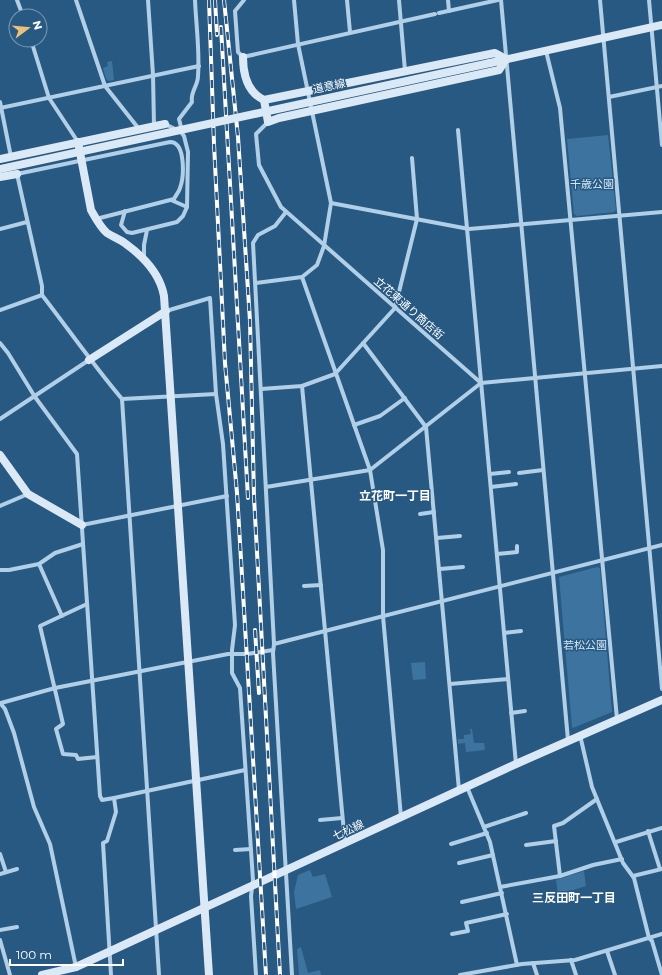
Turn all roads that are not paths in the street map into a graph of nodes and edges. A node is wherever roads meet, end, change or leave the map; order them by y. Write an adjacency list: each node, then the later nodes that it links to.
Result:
1 (76, 0): 27 (street)
2 (148, 0): 26 (street)
3 (195, 0): 24 (street)
4 (244, 0): 22 (street)
5 (294, 0): 19 (street)
6 (347, 0): 17 (street)
7 (399, 0): 14 (street)
8 (448, 0): 13 (street)
9 (498, 0): 13 (street)
10 (501, 0): 23 (street)
11 (600, 0): 18 (street)
12 (649, 0): 16 (street)
13 (449, 11): 14 (street)
14 (401, 21): 17 (street); 25 (street)
15 (662, 25): 16 (street, 道意線)
16 (651, 28): 18 (street, 道意線); 29 (street)
17 (350, 32): 19 (street)
18 (603, 38): 21 (street, 道意線); 31 (street)
19 (298, 44): 22 (street); 30 (street)
20 (33, 48): 32 (street)
21 (546, 51): 23 (street, 道意線); 62 (street)
22 (243, 57): 33 (street)
23 (506, 59): 25 (street); 36 (street); 50 (street, 道意線, bridge); 64 (street)
24 (199, 66): 26 (street); 42 (street)
25 (405, 71): 30 (street)
26 (153, 75): 27 (street); 39 (street)
27 (105, 86): 32 (street); 40 (street)
28 (662, 86): 29 (street)
29 (657, 87): 31 (street); 44 (street)
30 (308, 92): 33 (street); 36 (street)
31 (609, 96): 59 (street)
32 (49, 98): 35 (street); 43 (street)
33 (264, 100): 37 (street)
34 (0, 102): 35 (street)
35 (1, 108): 46 (street)
36 (311, 111): 37 (street); 54 (street)
37 (268, 122): 57 (street, 立花東通り商店街)
38 (165, 124): 39 (street); 42 (street)
39 (154, 126): 40 (street)
40 (140, 129): 43 (street); 45 (street)
41 (458, 130): 66 (street)
42 (184, 136): 55 (street)
43 (78, 142): 46 (street); 49 (street)
44 (662, 145)
45 (144, 147): 49 (street); 53 (street)
46 (11, 157): 48 (street)
47 (412, 158): 61 (street)
48 (0, 159)
49 (82, 160): 51 (street); 60 (street)
50 (0, 169)
51 (18, 174): 52 (street); 63 (street)
52 (0, 177)
53 (171, 200): 55 (street); 56 (street)
54 (331, 203): 61 (street); 68 (street)
55 (186, 207): 67 (street)
56 (125, 211): 60 (street); 67 (street)
57 (286, 212): 68 (street, 立花東通り商店街); 71 (street)
58 (662, 212): 59 (street)
59 (620, 216): 62 (street); 80 (street)
60 (96, 219): 69 (street)
61 (417, 219): 66 (street); 73 (street)
62 (570, 221): 64 (street); 82 (street)
63 (27, 222): 65 (street); 72 (street)
64 (521, 225): 66 (street); 83 (street)
65 (0, 229)
66 (469, 229): 84 (street)
67 (147, 230): 69 (street)
68 (324, 246): 70 (street); 73 (street, 立花東通り商店街)
69 (144, 258): 75 (street)
70 (302, 277): 71 (street); 81 (street)
71 (256, 283): 86 (street)
72 (42, 295): 74 (street); 78 (street)
73 (395, 308): 77 (street); 84 (street, 立花東通り商店街)
74 (0, 310)
75 (166, 311): 78 (street); 87 (street); 89 (street)
76 (0, 343): 88 (street)
77 (363, 343): 81 (street); 90 (street)
78 (89, 360): 88 (street); 91 (street)
79 (662, 366): 80 (street)
80 (634, 369): 82 (street); 118 (street)
81 (335, 374): 85 (street); 93 (street)
82 (585, 374): 83 (street); 120 (street)
83 (535, 379): 84 (street); 97 (street)
84 (481, 383): 94 (street); 100 (street)
85 (302, 386): 86 (street); 101 (street)
86 (261, 389): 103 (street)
87 (216, 394): 89 (street); 106 (street)
88 (35, 397): 92 (street); 112 (street)
89 (172, 397): 91 (street); 107 (street)
90 (405, 398): 93 (street); 94 (street)
91 (122, 399): 110 (street)
92 (0, 419)
93 (354, 425): 96 (street)
94 (426, 427): 96 (street); 109 (street)
95 (0, 455): 105 (street)
96 (370, 470): 101 (street); 132 (street)
97 (543, 470): 99 (street); 125 (street)
98 (509, 472): 100 (street)
99 (519, 473)
100 (490, 474): 104 (street)
101 (312, 479): 103 (street); 126 (street)
102 (516, 484): 104 (street)
103 (266, 487): 136 (street)
104 (491, 487): 119 (street)
105 (28, 494): 108 (street); 112 (street)
106 (227, 496): 107 (street); 138 (street)
107 (179, 505): 110 (street); 139 (street)
108 (0, 506)
109 (434, 512): 111 (street); 114 (street)
110 (131, 514): 112 (street); 140 (street)
111 (420, 514)
112 (82, 525): 115 (street)
113 (460, 536): 114 (street)
114 (437, 538): 124 (street)
115 (84, 544): 121 (street); 130 (street)
116 (662, 544): 118 (street)
117 (516, 546): 119 (street)
118 (649, 548): 120 (street); 145 (street)
119 (497, 554): 128 (street)
120 (602, 560): 125 (street); 150 (street)
121 (39, 564): 123 (street); 131 (street)
122 (463, 567): 124 (street)
123 (0, 570)
124 (440, 570): 129 (street)
125 (552, 572): 128 (street); 152 (street)
126 (321, 585): 127 (street); 133 (street)
127 (304, 586)
128 (500, 586): 129 (street); 135 (street)
129 (442, 601): 132 (street); 143 (street)
130 (87, 604): 131 (street); 142 (street)
131 (62, 616): 144 (street)
132 (383, 616): 133 (street); 162 (street)
133 (325, 631): 136 (street); 163 (street)
134 (521, 631): 135 (street)
135 (504, 633): 141 (street)
136 (274, 644): 137 (street)
137 (273, 650): 138 (street); 182 (street)
138 (232, 654): 139 (street); 155 (street)
139 (189, 662): 140 (street); 156 (street)
140 (140, 672): 142 (street); 158 (street)
141 (508, 679): 143 (street); 149 (street)
142 (92, 681): 144 (street); 153 (street)
143 (450, 684): 157 (street)
144 (55, 688): 147 (street); 153 (street)
145 (662, 689)
146 (662, 700): 150 (street, 七松線)
147 (0, 703): 205 (street)
148 (525, 712): 149 (street)
149 (511, 713): 154 (street)
150 (617, 719): 151 (street, 七松線)
151 (580, 735): 152 (street, 七松線); 160 (street)
152 (568, 740): 154 (street, 七松線)
153 (97, 757): 159 (street)
154 (516, 764): 157 (street, 七松線)
155 (245, 770): 156 (street); 174 (street)
156 (196, 780): 158 (street); 191 (street)
157 (463, 788): 162 (street, 七松線); 165 (street)
158 (147, 790): 159 (street); 195 (street)
159 (114, 798): 201 (street)
160 (597, 799): 169 (street); 170 (street)
161 (526, 813): 165 (street)
162 (401, 817): 171 (street, 七松線)
163 (342, 818): 164 (street); 171 (street)
164 (320, 820)
165 (484, 827): 168 (street)
166 (662, 828): 167 (street)
167 (648, 831): 170 (street); 181 (street)
168 (487, 833): 172 (street); 177 (street)
169 (556, 841): 173 (street); 185 (street)
170 (616, 842): 178 (street)
171 (345, 843): 182 (street, 七松線)
172 (451, 844)
173 (526, 845)
174 (251, 849): 175 (street); 187 (street)
175 (235, 850)
176 (0, 854): 183 (street)
177 (493, 855): 179 (street); 188 (street)
178 (622, 859): 185 (street); 186 (street)
179 (459, 863)
180 (16, 869): 183 (street)
181 (661, 869): 186 (street)
182 (287, 870): 187 (street, 七松線); 213 (street)
183 (6, 872): 184 (street)
184 (0, 874)
185 (560, 876): 188 (street)
186 (633, 876): 198 (street)
187 (253, 886): 191 (street, 七松線); 212 (street)
188 (500, 887): 189 (street)
189 (502, 893): 190 (street); 192 (street)
190 (462, 902)
191 (205, 909): 195 (street, 七松線); 211 (street)
192 (507, 914): 196 (street); 204 (street)
193 (17, 927): 194 (street)
194 (0, 930)
195 (156, 931): 201 (street, 七松線); 210 (street)
196 (452, 934)
197 (662, 934): 198 (street)
198 (649, 938): 200 (street); 218 (street)
199 (0, 940): 207 (street)
200 (607, 951): 202 (street); 217 (street)
201 (109, 952): 205 (street, 七松線); 209 (street)
202 (571, 960): 203 (street); 216 (street)
203 (533, 963): 204 (street); 215 (street)
204 (517, 965): 214 (street)
205 (76, 967): 206 (street, 七松線)
206 (60, 973): 208 (street, 七松線)
207 (10, 975)
208 (42, 975)
209 (111, 975)
210 (159, 975)
211 (209, 975)
212 (256, 975)
213 (292, 975)
214 (460, 975)
215 (538, 975)
216 (576, 975)
217 (615, 975)
218 (662, 975)

